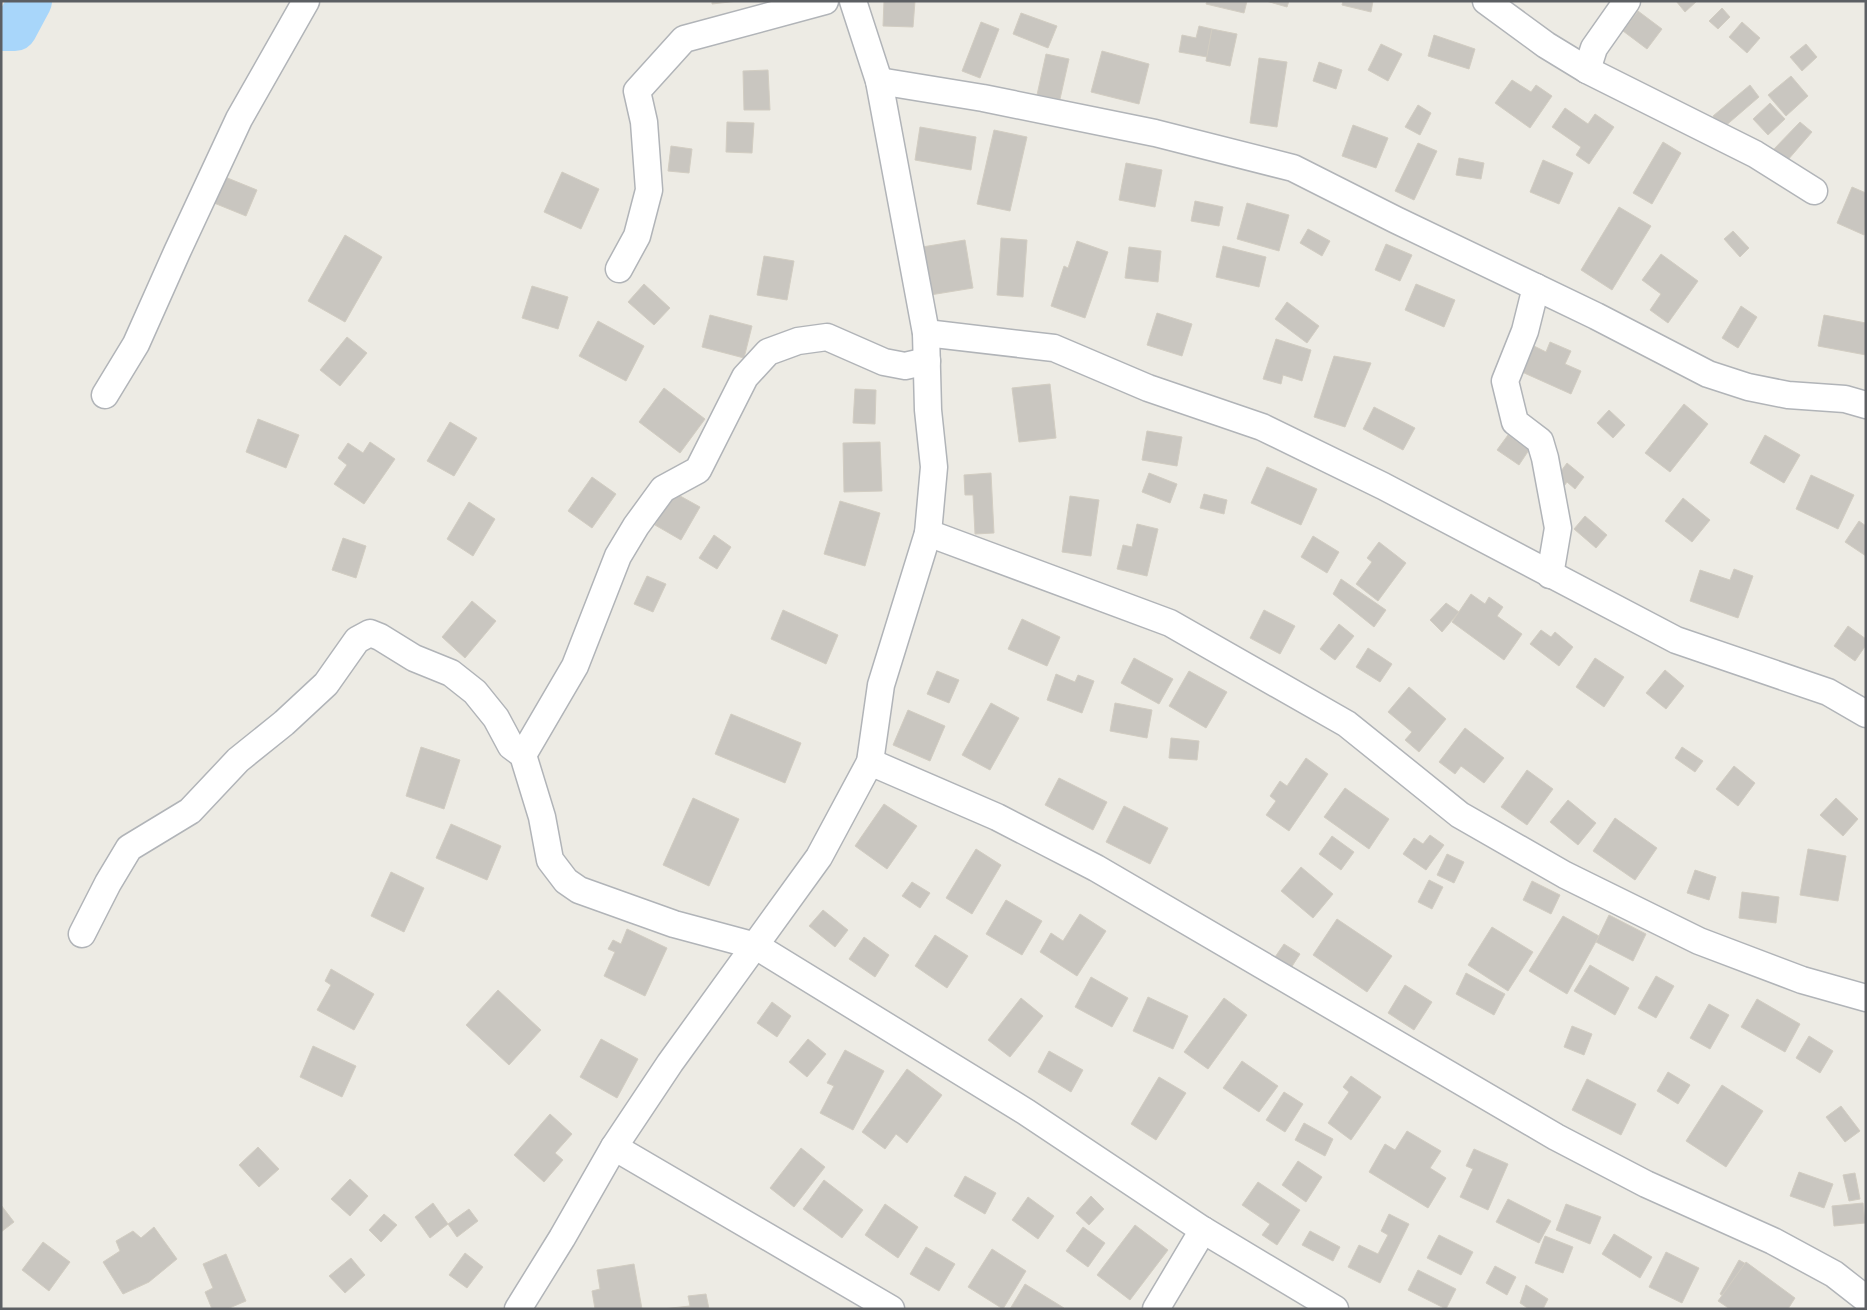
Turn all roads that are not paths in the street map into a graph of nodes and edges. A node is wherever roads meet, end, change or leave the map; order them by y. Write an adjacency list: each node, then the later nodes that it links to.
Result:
1 (306, 1): 13 (street)
2 (825, 1): 9 (street)
3 (853, 1): 7 (street)
4 (1486, 1): 6 (street)
5 (1627, 1): 6 (street)
6 (1587, 70): 8 (street)
7 (879, 82): 10 (street); 11 (street)
8 (1814, 191)
9 (620, 269)
10 (1536, 287): 14 (street); 16 (street)
11 (926, 333): 12 (street); 16 (street)
12 (927, 361): 15 (street); 18 (street)
13 (105, 395)
14 (1866, 405)
15 (928, 534): 19 (street); 22 (street)
16 (1550, 575): 17 (street)
17 (1866, 714)
18 (523, 755): 20 (street); 21 (street)
19 (870, 762): 21 (street); 25 (street)
20 (82, 934)
21 (756, 946): 23 (street); 24 (street)
22 (1866, 998)
23 (614, 1147): 26 (street); 27 (street)
24 (1203, 1230): 28 (street); 29 (street)
25 (1866, 1298)
26 (878, 1305)
27 (518, 1309)
28 (1156, 1309)
29 (1335, 1309)

